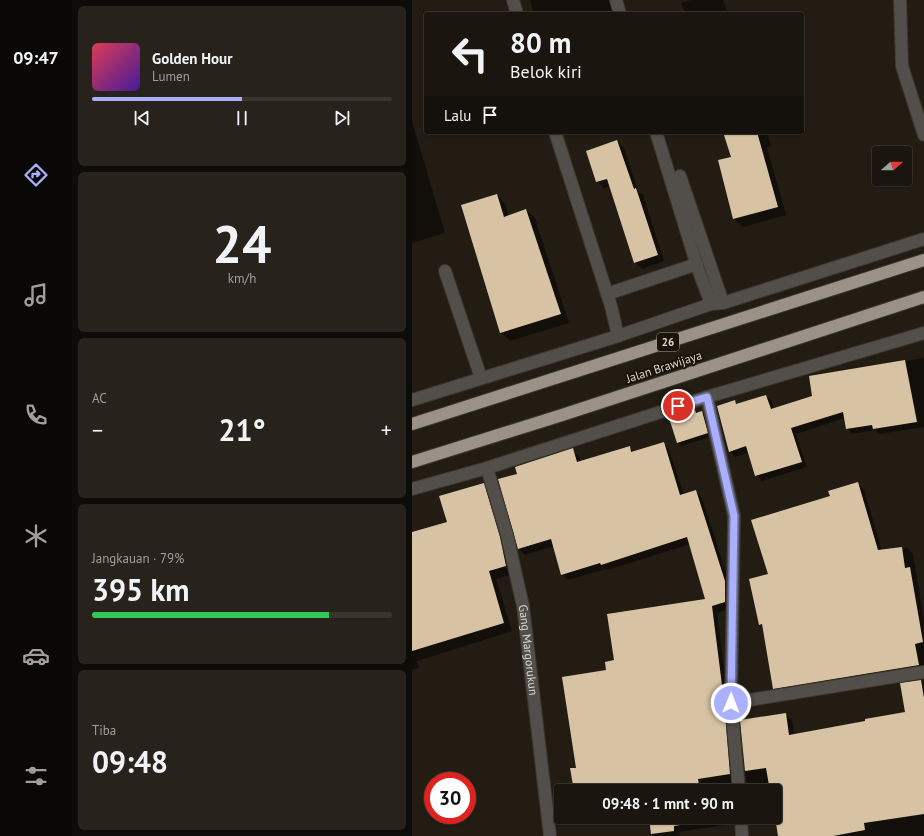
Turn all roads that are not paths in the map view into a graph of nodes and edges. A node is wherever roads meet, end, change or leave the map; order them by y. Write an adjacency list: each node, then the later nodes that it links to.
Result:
1 (513, 0): 4 (street)
2 (616, 0): 5 (street)
3 (900, 0): 8 (street)
4 (516, 12)
5 (619, 12)
6 (556, 134): 14 (street)
7 (657, 134): 12 (street)
8 (924, 135)
9 (680, 176): 16 (street)
10 (924, 239): 16 (street)
11 (924, 260): 22 (highway, Jalan Brawijaya / 26)
12 (697, 264): 14 (street); 16 (street)
13 (445, 271): 19 (street)
14 (607, 294): 18 (street)
15 (924, 297): 23 (highway, Jalan Brawijaya)
16 (717, 304): 18 (street)
17 (924, 333): 20 (street)
18 (618, 336): 19 (street)
19 (481, 378): 21 (street)
20 (707, 397): 24 (street); 27 (street)
21 (412, 400)
22 (412, 424)
23 (412, 462)
24 (487, 468): 25 (street); 30 (street, Gang Margorukun)
25 (412, 489)
26 (924, 672): 27 (street)
27 (731, 703): 28 (street)
28 (738, 784)
29 (741, 824): 31 (street)
30 (550, 836)
31 (742, 836)

